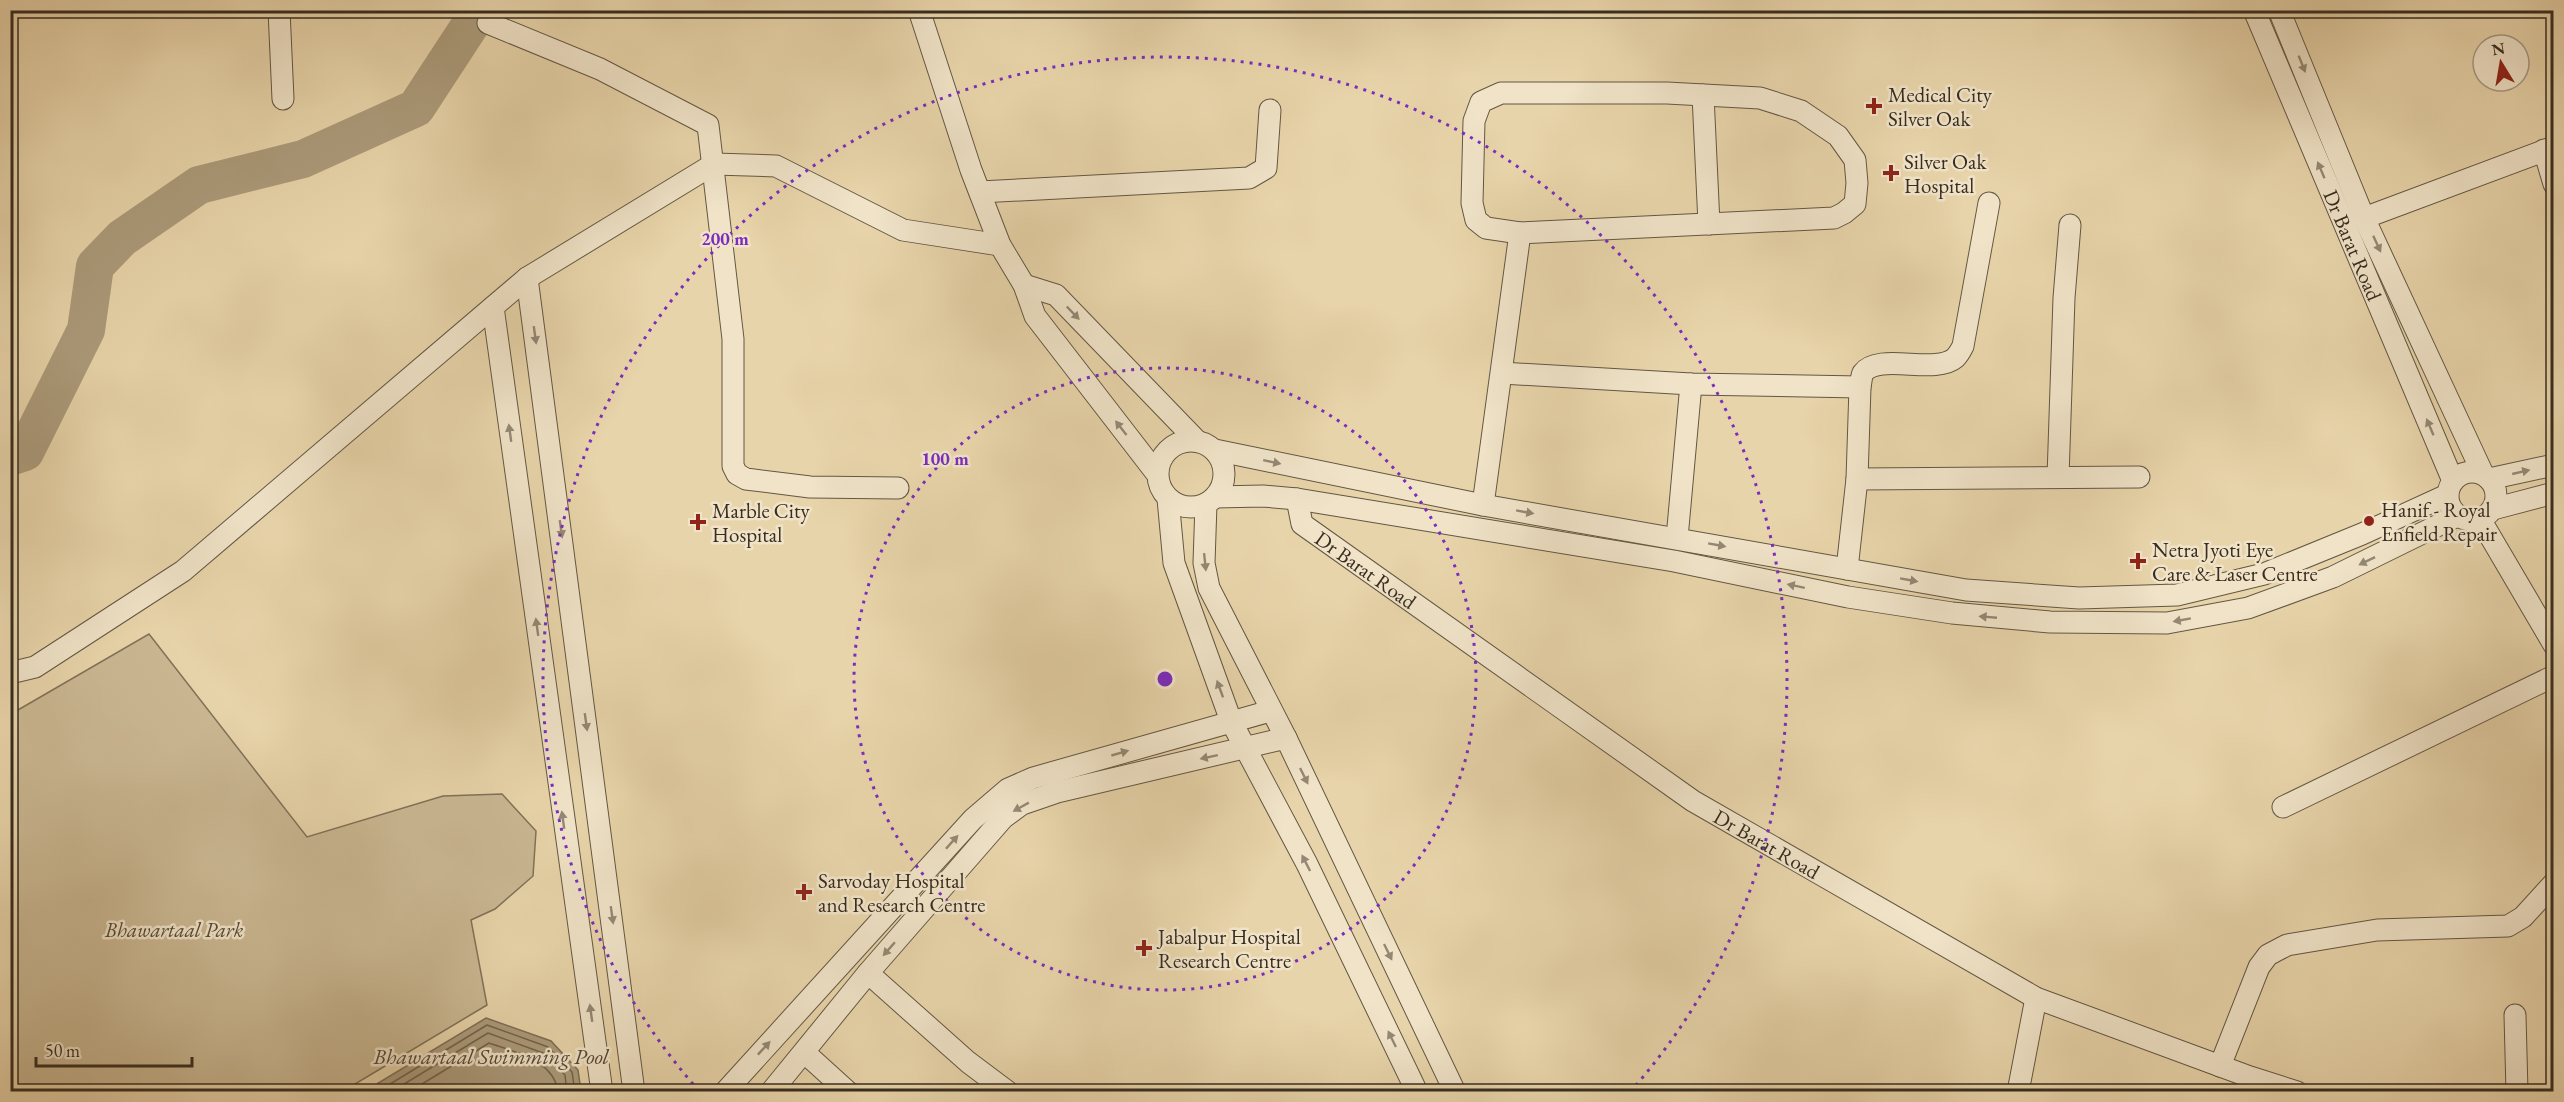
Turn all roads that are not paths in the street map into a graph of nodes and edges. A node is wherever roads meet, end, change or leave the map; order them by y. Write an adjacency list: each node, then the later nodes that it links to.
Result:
1 (279, 10): 7 (street)
2 (919, 10): 12 (street)
3 (2254, 10): 33 (street, Dr Barat Road, one-way to 3)
4 (2279, 10): 14 (street, Dr Barat Road, one-way to 14)
5 (488, 22): 10 (street)
6 (1702, 95): 15 (street); 15 (street); 17 (street)
7 (283, 99)
8 (1270, 110): 12 (street)
9 (2549, 148): 11 (street); 14 (street)
10 (714, 164): 18 (street); 19 (street); 32 (street)
11 (2553, 184)
12 (980, 192): 18 (street)
13 (1989, 203): 24 (street)
14 (2364, 218): 30 (street, Dr Barat Road, one-way to 30)
15 (1709, 224): 17 (street)
16 (2070, 225): 28 (street)
17 (1520, 233): 22 (street)
18 (1000, 245): 20 (street)
19 (527, 278): 21 (street); 58 (street, one-way to 58)
20 (1024, 285): 25 (street, one-way to 25); 27 (street, one-way to 20)
21 (493, 307): 44 (street); 57 (street, one-way to 21)
22 (1502, 373): 23 (street); 38 (street)
23 (1691, 384): 24 (street); 41 (street)
24 (1860, 387): 31 (street)
25 (1206, 446): 27 (street); 37 (street); 38 (street, one-way to 38)
26 (2553, 465): 30 (street, one-way to 26)
27 (1157, 474): 35 (street)
28 (2058, 477): 29 (street); 31 (street)
29 (2139, 477)
30 (2486, 477): 33 (street); 39 (street)
31 (1857, 479): 42 (street)
32 (898, 488)
33 (2450, 488): 40 (street); 42 (street, one-way to 33)
34 (2553, 493): 39 (street)
35 (1167, 499): 37 (street); 47 (street, one-way to 35)
36 (1297, 499): 37 (street); 40 (street, one-way to 36); 53 (street, Dr Barat Road)
37 (1211, 501): 46 (street, one-way to 46)
38 (1483, 505): 41 (street, one-way to 41)
39 (2486, 514): 40 (street); 43 (street)
40 (2457, 516)
41 (1677, 538): 42 (street, one-way to 42)
42 (1847, 569)
43 (2553, 645)
44 (10, 674)
45 (2553, 676): 50 (street)
46 (1270, 711): 47 (street); 48 (street)
47 (1232, 721): 49 (street); 59 (street, one-way to 47)
48 (1286, 738): 49 (street); 64 (street, one-way to 64)
49 (1247, 748): 52 (street, one-way to 52); 63 (street, one-way to 49)
50 (2283, 807)
51 (2553, 884): 56 (street)
52 (868, 973): 55 (street); 62 (street)
53 (2036, 998): 56 (street, Dr Barat Road); 65 (street)
54 (2515, 1015): 67 (street)
55 (805, 1053): 60 (street); 61 (street)
56 (2220, 1066): 66 (street, Dr Barat Road)
57 (602, 1092)
58 (634, 1092)
59 (725, 1092)
60 (771, 1092)
61 (848, 1092)
62 (1008, 1092)
63 (1417, 1092)
64 (1455, 1092)
65 (2018, 1092)
66 (2297, 1092)
67 (2517, 1092)

